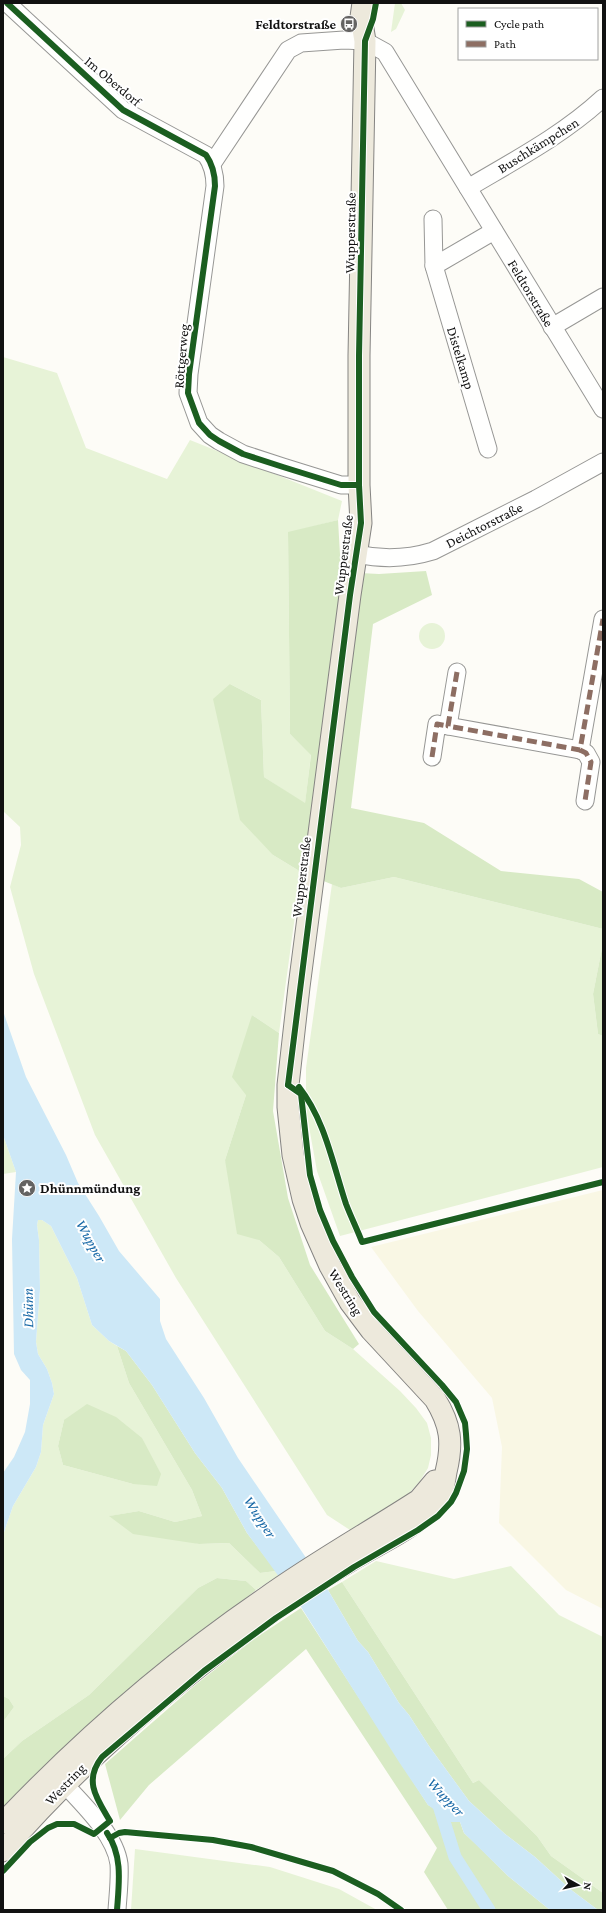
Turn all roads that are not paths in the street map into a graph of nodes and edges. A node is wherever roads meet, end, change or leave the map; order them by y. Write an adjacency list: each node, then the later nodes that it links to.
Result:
1 (7, 3): 6 (street, Im Oberdorf)
2 (363, 3): 4 (main road, Wupperstraße)
3 (376, 3): 4 (main road, Wupperstraße)
4 (365, 41): 6 (street); 7 (street, Feldtorstraße); 16 (main road, Wupperstraße)
5 (603, 98): 7 (street, Buschkämpchen)
6 (212, 164): 16 (street, Röttgerweg)
7 (468, 188): 9 (street, Feldtorstraße)
8 (433, 219): 10 (street, Distelkamp)
9 (494, 231): 10 (street); 12 (street, Feldtorstraße)
10 (434, 266): 14 (street, Distelkamp)
11 (603, 297): 12 (street)
12 (552, 327): 13 (street, Feldtorstraße)
13 (603, 409)
14 (488, 449)
15 (603, 462): 17 (street, Deichtorstraße)
16 (359, 485): 17 (main road, Wupperstraße)
17 (358, 554): 24 (main road, Wupperstraße)
18 (603, 619): 21 (street)
19 (457, 672): 20 (street)
20 (448, 726): 21 (street); 22 (street)
21 (580, 750): 23 (street)
22 (432, 757)
23 (585, 802)
24 (288, 1085): 25 (main road, Westring)
25 (58, 1778): 26 (main road); 27 (main road, Westring); 28 (street)
26 (3, 1823)
27 (3, 1851)
28 (117, 1910)

